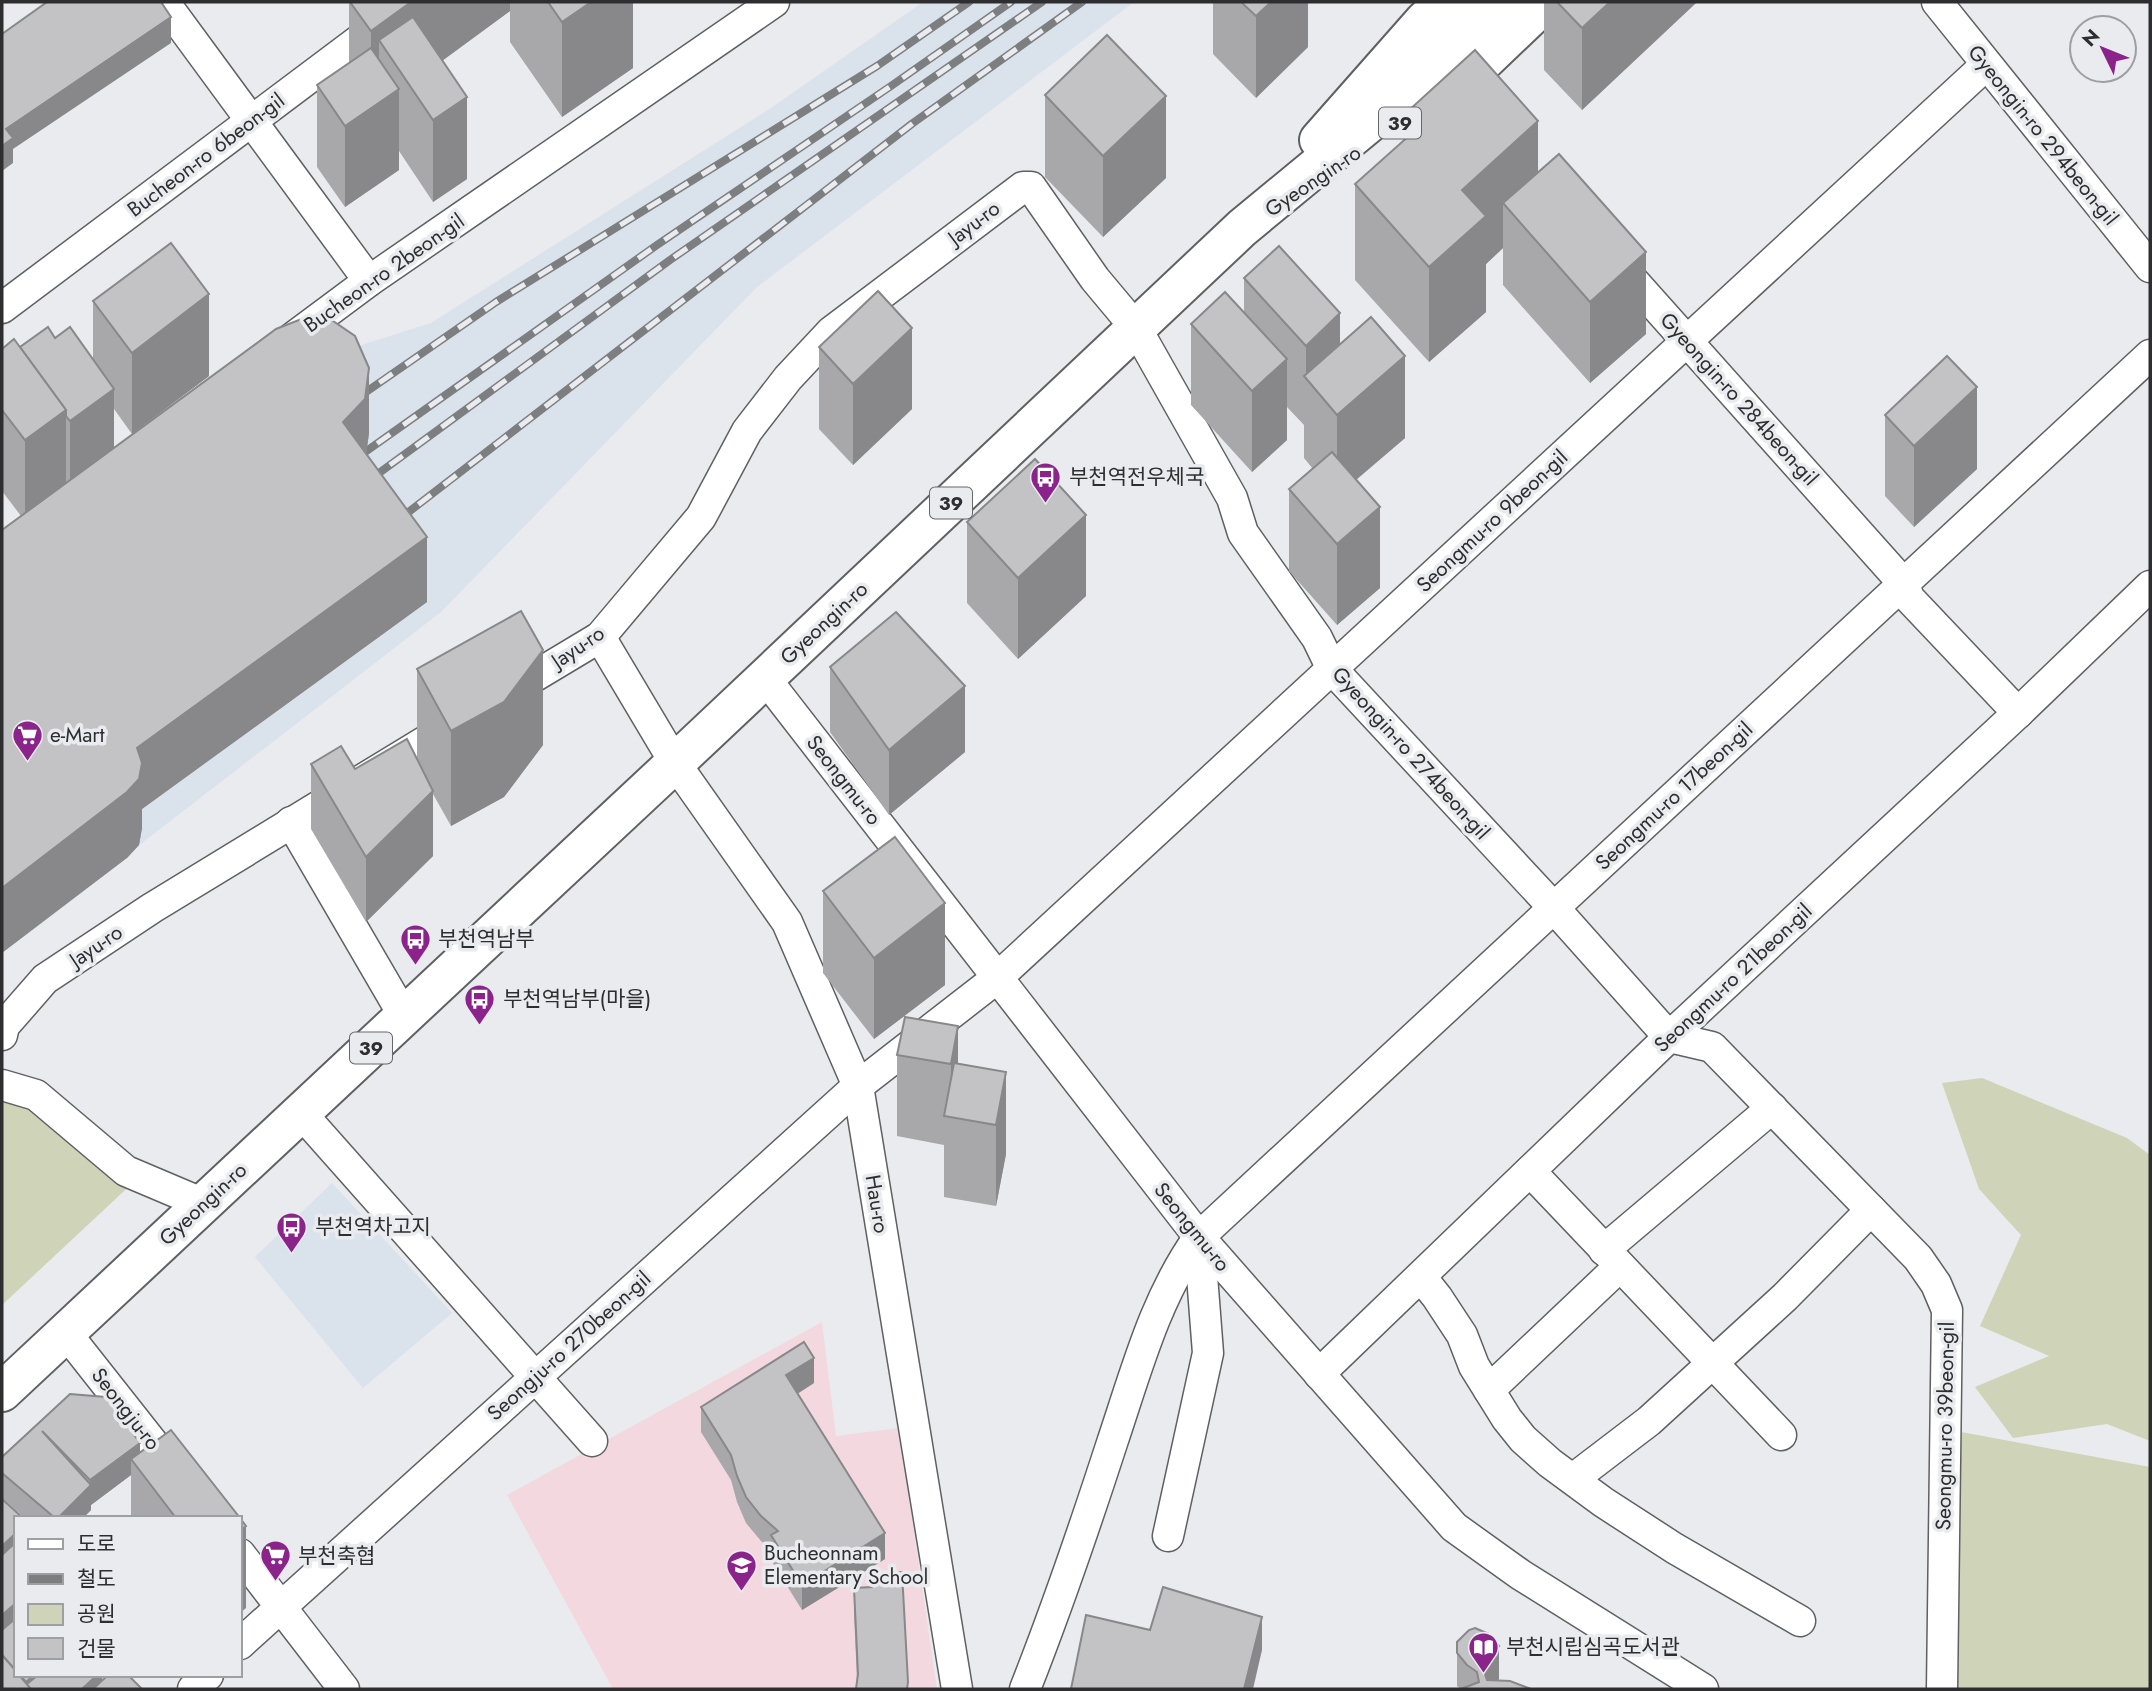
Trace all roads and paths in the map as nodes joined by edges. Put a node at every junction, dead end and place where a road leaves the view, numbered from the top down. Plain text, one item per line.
1 (164, 2) edge
2 (410, 2) edge
3 (774, 2) edge
4 (1444, 2) edge
5 (1474, 2) edge
6 (1506, 2) edge
7 (1546, 2) edge
8 (1937, 2) edge
9 (1986, 65) junction
10 (251, 122) junction
11 (1031, 187) joint
12 (1242, 228) junction
13 (1605, 249) edge
14 (2150, 267) edge
15 (369, 281) junction
16 (2, 308) edge
17 (1136, 328) junction
18 (1687, 341) junction
19 (2150, 355) edge
20 (269, 356) edge
21 (1904, 584) junction
22 (2150, 586) edge
23 (600, 637) junction
24 (1332, 669) junction
25 (765, 678) junction
26 (2018, 713) junction
27 (675, 763) junction
28 (291, 822) junction
29 (1554, 908) junction
30 (997, 978) junction
31 (404, 1016) junction
32 (2, 1035) edge
33 (1670, 1037) junction
34 (2, 1085) edge
35 (858, 1086) junction
36 (1772, 1108) junction
37 (301, 1113) junction
38 (1530, 1171) junction
39 (204, 1204) junction
40 (1871, 1210) junction
41 (1199, 1237) junction
42 (1612, 1258) junction
43 (1420, 1277) junction
44 (66, 1333) junction
45 (1712, 1363) junction
46 (1319, 1374) junction
47 (534, 1377) junction
48 (1489, 1390) junction
49 (2, 1392) edge
50 (1781, 1436) dead end
51 (593, 1441) dead end
52 (1573, 1479) junction
53 (210, 1516) edge
54 (1168, 1536) dead end
55 (242, 1556) edge
56 (281, 1605) junction
57 (1800, 1621) dead end
58 (242, 1642) edge
59 (206, 1677) edge
60 (193, 1689) edge
61 (344, 1689) edge
62 (957, 1689) edge
63 (1025, 1689) edge
64 (1703, 1689) edge
65 (1942, 1689) edge

1 - 10 street
2 - 10 street, Bucheon-ro 6beon-gil
3 - 15 street, Bucheon-ro 2beon-gil
4 - 12 main road, Gyeongin-ro / 39
5 - 12 street
6 - 12 main road, Gyeongin-ro / 39
7 - 12 main road, Gyeongin-ro / 39
8 - 9 street, Gyeongin-ro 294beon-gil
9 - 14 street, Gyeongin-ro 294beon-gil
9 - 18 street, Seongmu-ro 9beon-gil
10 - 15 street
10 - 16 street, Bucheon-ro 6beon-gil
11 - 17 street, Gyeongin-ro 274beon-gil
11 - 23 street, Jayu-ro
12 - 17 main road, Gyeongin-ro / 39
13 - 18 street, Gyeongin-ro 284beon-gil
15 - 20 street, Bucheon-ro 2beon-gil
17 - 24 street, Gyeongin-ro 274beon-gil
17 - 25 main road, Gyeongin-ro / 39
18 - 21 street, Gyeongin-ro 284beon-gil
18 - 24 street, Seongmu-ro 9beon-gil
19 - 21 street, Seongmu-ro 17beon-gil
21 - 26 street, Gyeongin-ro 284beon-gil
21 - 29 street, Seongmu-ro 17beon-gil
22 - 26 street, Seongmu-ro 21beon-gil
23 - 27 street, Hau-ro
23 - 28 street, Jayu-ro
24 - 29 street, Gyeongin-ro 274beon-gil
24 - 30 street, Seongmu-ro 9beon-gil
25 - 27 main road, Gyeongin-ro / 39
25 - 30 street, Seongmu-ro
26 - 33 street, Seongmu-ro 21beon-gil
27 - 31 main road, Gyeongin-ro / 39
27 - 35 street, Hau-ro
28 - 31 street
28 - 32 street, Jayu-ro
29 - 33 street, Gyeongin-ro 274beon-gil
29 - 41 street, Seongmu-ro 17beon-gil
30 - 35 street, Seongju-ro 270beon-gil
30 - 41 street, Seongmu-ro
31 - 37 main road, Gyeongin-ro / 39
33 - 36 street, Seongmu-ro 39beon-gil
33 - 38 street, Seongmu-ro 21beon-gil
34 - 39 street
35 - 47 street, Seongju-ro 270beon-gil
35 - 62 street, Hau-ro
36 - 40 street, Seongmu-ro 39beon-gil
36 - 42 street
37 - 39 main road, Gyeongin-ro / 39
37 - 47 street
38 - 42 street
38 - 43 street, Seongmu-ro 21beon-gil
39 - 44 main road, Gyeongin-ro / 39
40 - 45 street
40 - 65 street, Seongmu-ro 39beon-gil
41 - 46 street, Seongmu-ro
41 - 54 street
41 - 63 street, Seongmu-ro 17beon-gil
42 - 45 street
42 - 48 street
43 - 46 street, Seongmu-ro 21beon-gil
43 - 48 street
44 - 49 main road, Gyeongin-ro / 39
44 - 53 street, Seongju-ro
45 - 50 street
45 - 52 street
46 - 64 street, Seongmu-ro
47 - 51 street
47 - 56 street, Seongju-ro 270beon-gil
48 - 52 street
52 - 57 street
55 - 56 street
56 - 58 street, Seongju-ro 270beon-gil
56 - 61 street
59 - 60 street

